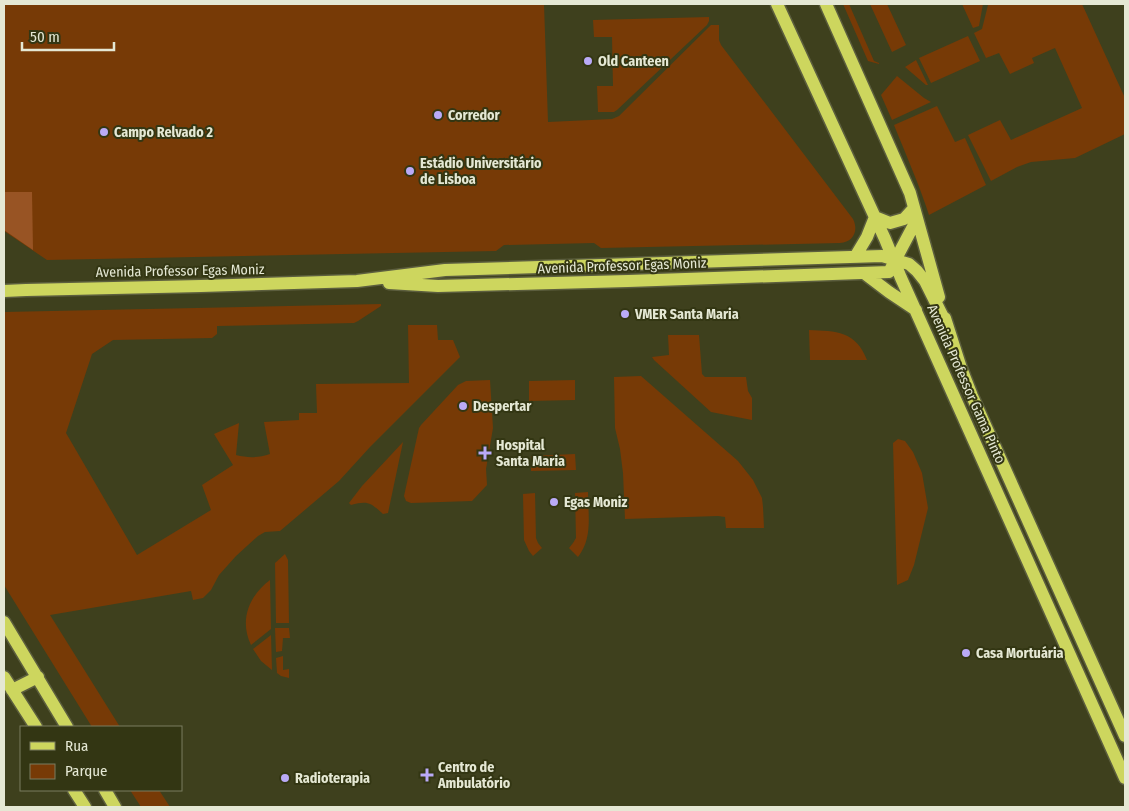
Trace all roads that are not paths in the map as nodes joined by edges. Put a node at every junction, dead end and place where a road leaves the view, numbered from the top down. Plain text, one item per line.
1 (778, 4) edge
2 (826, 4) edge
3 (916, 213) junction
4 (874, 217) junction
5 (855, 257) junction
6 (601, 266) junction
7 (892, 266) junction
8 (506, 269) junction
9 (864, 273) junction
10 (357, 281) junction
11 (602, 282) junction
12 (507, 284) junction
13 (4, 291) edge
14 (916, 310) junction
15 (947, 325) junction
16 (4, 622) edge
17 (4, 677) edge
18 (38, 678) junction
19 (12, 690) junction
20 (35, 726) edge
21 (66, 726) edge
22 (1125, 736) edge
23 (1125, 778) edge
24 (75, 791) edge
25 (106, 791) edge
26 (85, 807) edge
27 (115, 807) edge

1 - 4 main road, Avenida Professor Gama Pinto
2 - 3 main road, Avenida Professor Gama Pinto
3 - 4 main road
3 - 7 main road
3 - 15 main road, Avenida Professor Gama Pinto
4 - 5 main road
4 - 7 main road, Avenida Professor Gama Pinto
5 - 6 main road, Avenida Professor Egas Moniz
5 - 7 main road, Avenida Professor Egas Moniz
6 - 8 main road, Avenida Professor Egas Moniz
6 - 11 main road
7 - 9 main road, Avenida Professor Egas Moniz
7 - 14 main road, Avenida Professor Gama Pinto
7 - 15 main road
8 - 10 main road, Avenida Professor Egas Moniz
8 - 12 main road
9 - 11 main road, Avenida Professor Egas Moniz
9 - 14 main road
10 - 12 main road, Avenida Professor Egas Moniz
10 - 13 main road, Avenida Professor Egas Moniz
11 - 12 main road, Avenida Professor Egas Moniz
14 - 23 main road, Avenida Professor Gama Pinto
15 - 22 main road, Avenida Professor Gama Pinto
16 - 18 main road
17 - 19 main road
18 - 19 main road
18 - 21 main road
19 - 20 main road
24 - 26 main road
25 - 27 main road

